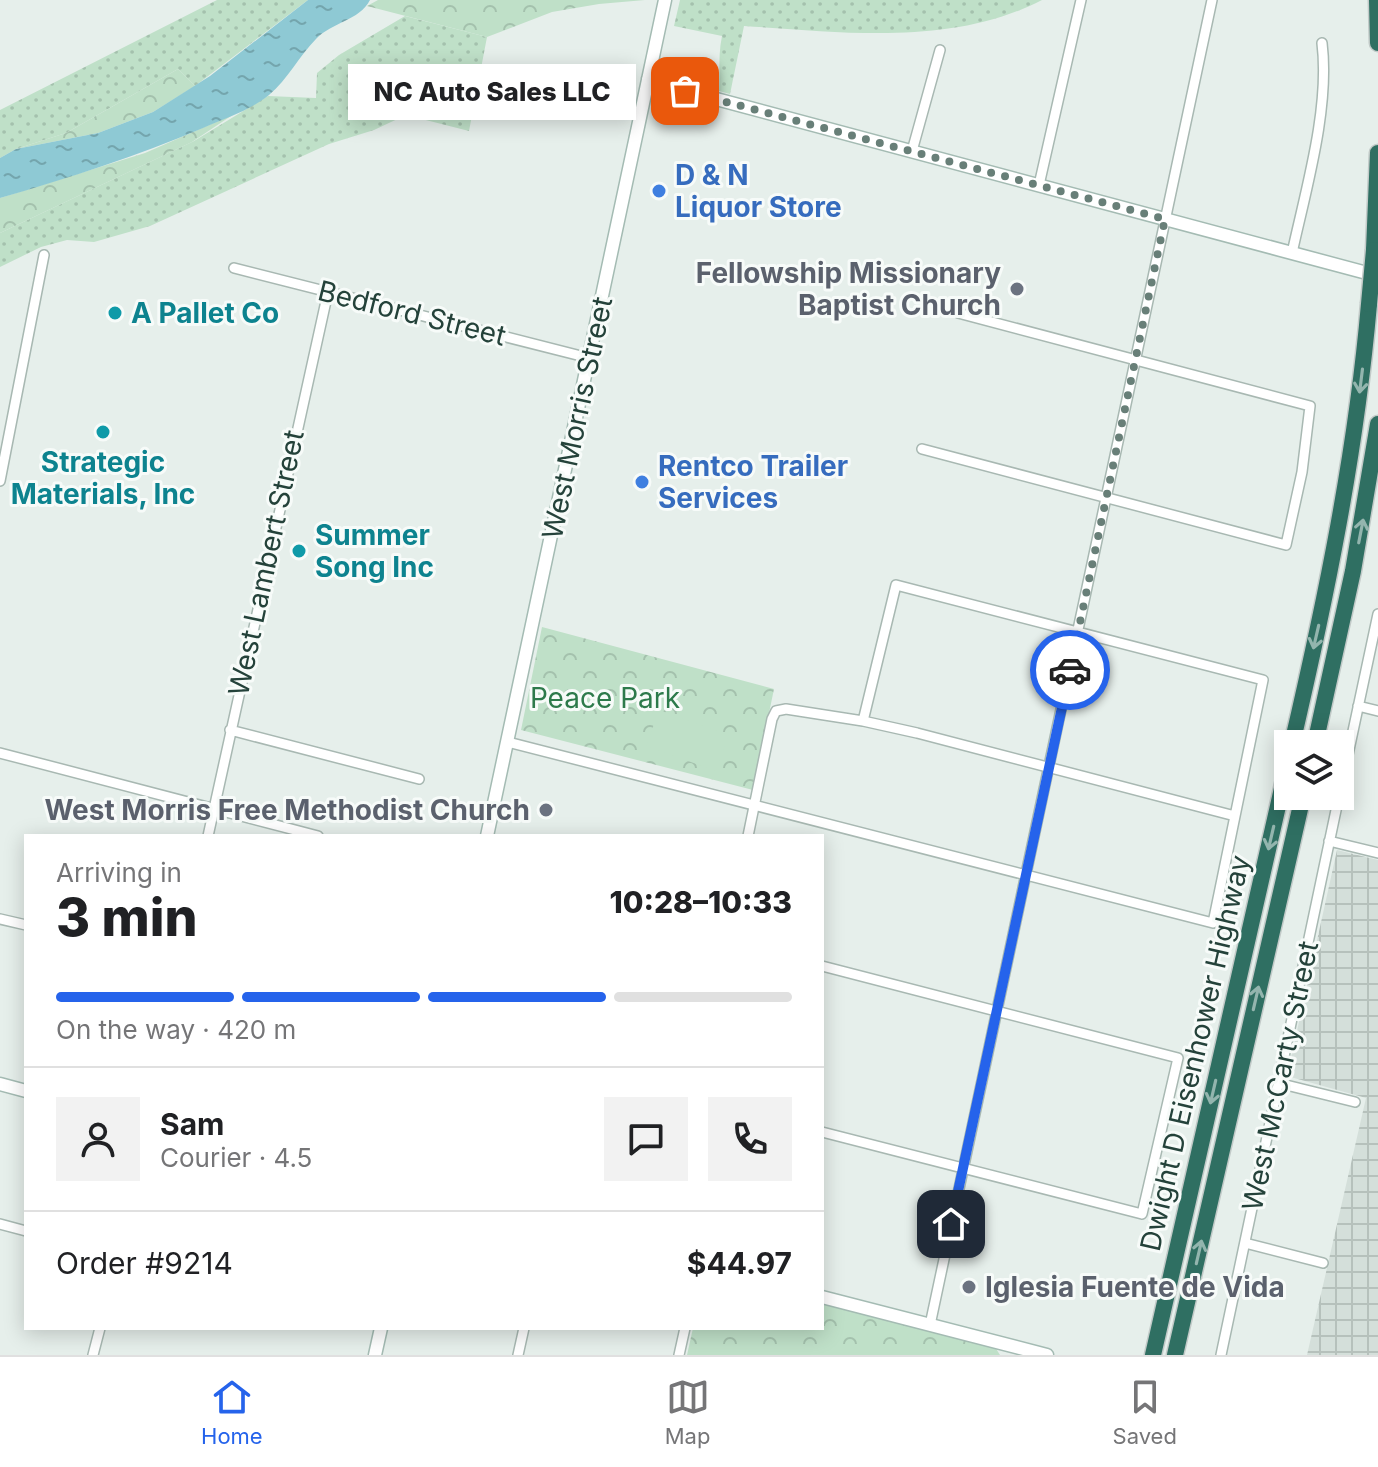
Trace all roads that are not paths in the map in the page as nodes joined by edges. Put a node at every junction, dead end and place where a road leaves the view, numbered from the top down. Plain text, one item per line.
1 (665, 0) edge
2 (1081, 0) edge
3 (1212, 0) edge
4 (1377, 0) edge
5 (1322, 43) dead end
6 (1378, 43) edge
7 (940, 50) dead end
8 (648, 79) junction
9 (912, 151) junction
10 (1378, 153) edge
11 (1039, 185) junction
12 (1165, 219) junction
13 (1292, 253) junction
14 (44, 255) dead end
15 (234, 268) dead end
16 (1378, 276) edge
17 (328, 292) junction
18 (958, 313) dead end
19 (589, 358) junction
20 (1135, 359) junction
21 (1378, 424) edge
22 (922, 449) dead end
23 (0, 481) edge
24 (1107, 497) junction
25 (1378, 614) edge
26 (1078, 631) junction
27 (1358, 706) junction
28 (1378, 711) edge
29 (863, 721) junction
30 (230, 730) junction
31 (1295, 730) edge
32 (1318, 730) edge
33 (1353, 730) edge
34 (508, 742) junction
35 (0, 753) edge
36 (1049, 767) junction
37 (419, 779) dead end
38 (754, 805) junction
39 (214, 809) junction
40 (1277, 810) edge
41 (1300, 810) edge
42 (1336, 810) edge
43 (1235, 816) junction
44 (208, 834) edge
45 (310, 834) edge
46 (487, 834) edge
47 (748, 834) edge
48 (1329, 841) junction
49 (1378, 853) edge
50 (1026, 876) junction
51 (0, 919) edge
52 (24, 925) edge
53 (824, 967) edge
54 (997, 1011) junction
55 (1278, 1083) junction
56 (0, 1084) edge
57 (24, 1090) edge
58 (1355, 1102) dead end
59 (824, 1133) edge
60 (963, 1168) junction
61 (0, 1224) edge
62 (24, 1230) edge
63 (1245, 1243) junction
64 (1323, 1263) dead end
65 (824, 1298) edge
66 (930, 1325) junction
67 (99, 1330) edge
68 (381, 1330) edge
69 (524, 1330) edge
70 (685, 1330) edge
71 (1007, 1350) edge
72 (93, 1355) edge
73 (375, 1355) edge
74 (518, 1355) edge
75 (679, 1355) edge
76 (1047, 1355) edge
77 (1153, 1355) edge
78 (1175, 1355) edge
79 (1221, 1355) edge

1 - 8 main road, West Morris Street
2 - 11 street
3 - 12 street
4 - 6 highway
5 - 13 street
7 - 9 street
8 - 9 main road
8 - 19 main road, West Morris Street
9 - 11 main road
10 -> 31 highway, bridge
11 - 12 main road
12 - 13 main road
12 - 20 street
13 - 16 main road
14 - 23 street
15 - 17 street, Bedford Street
17 - 19 street, Bedford Street
17 - 30 street, West Lambert Street
18 - 20 street
19 - 34 main road, West Morris Street
20 - 24 street
20 - 24 street
32 -> 21 highway
22 - 24 street
24 - 26 street
25 - 27 street, West McCarty Street
26 - 29 street
26 - 36 street
26 - 43 street
27 - 28 street
27 - 33 street, West McCarty Street
29 - 36 street
29 - 38 street
30 - 37 street
30 - 39 street, West Lambert Street
34 - 38 street
34 - 46 main road, West Morris Street
35 - 39 street
36 - 43 street
36 - 50 street
38 - 47 street
38 - 50 street
39 - 44 street, West Lambert Street
39 - 45 street
40 -> 77 highway, Dwight D Eisenhower Highway
78 -> 41 highway, Dwight D Eisenhower Highway
42 - 48 street, West McCarty Street
43 - 50 street
48 - 49 street
48 - 55 street, West McCarty Street
50 - 54 street
51 - 52 street
53 - 54 street
54 - 60 street
54 - 60 street
55 - 58 street
55 - 63 street, West McCarty Street
56 - 57 main road
59 - 60 street
60 - 66 street
61 - 62 street
63 - 64 street
63 - 79 street, West McCarty Street
65 - 66 main road
66 - 71 main road
67 - 72 street
68 - 73 main road
69 - 74 street
70 - 75 street
71 - 76 main road

